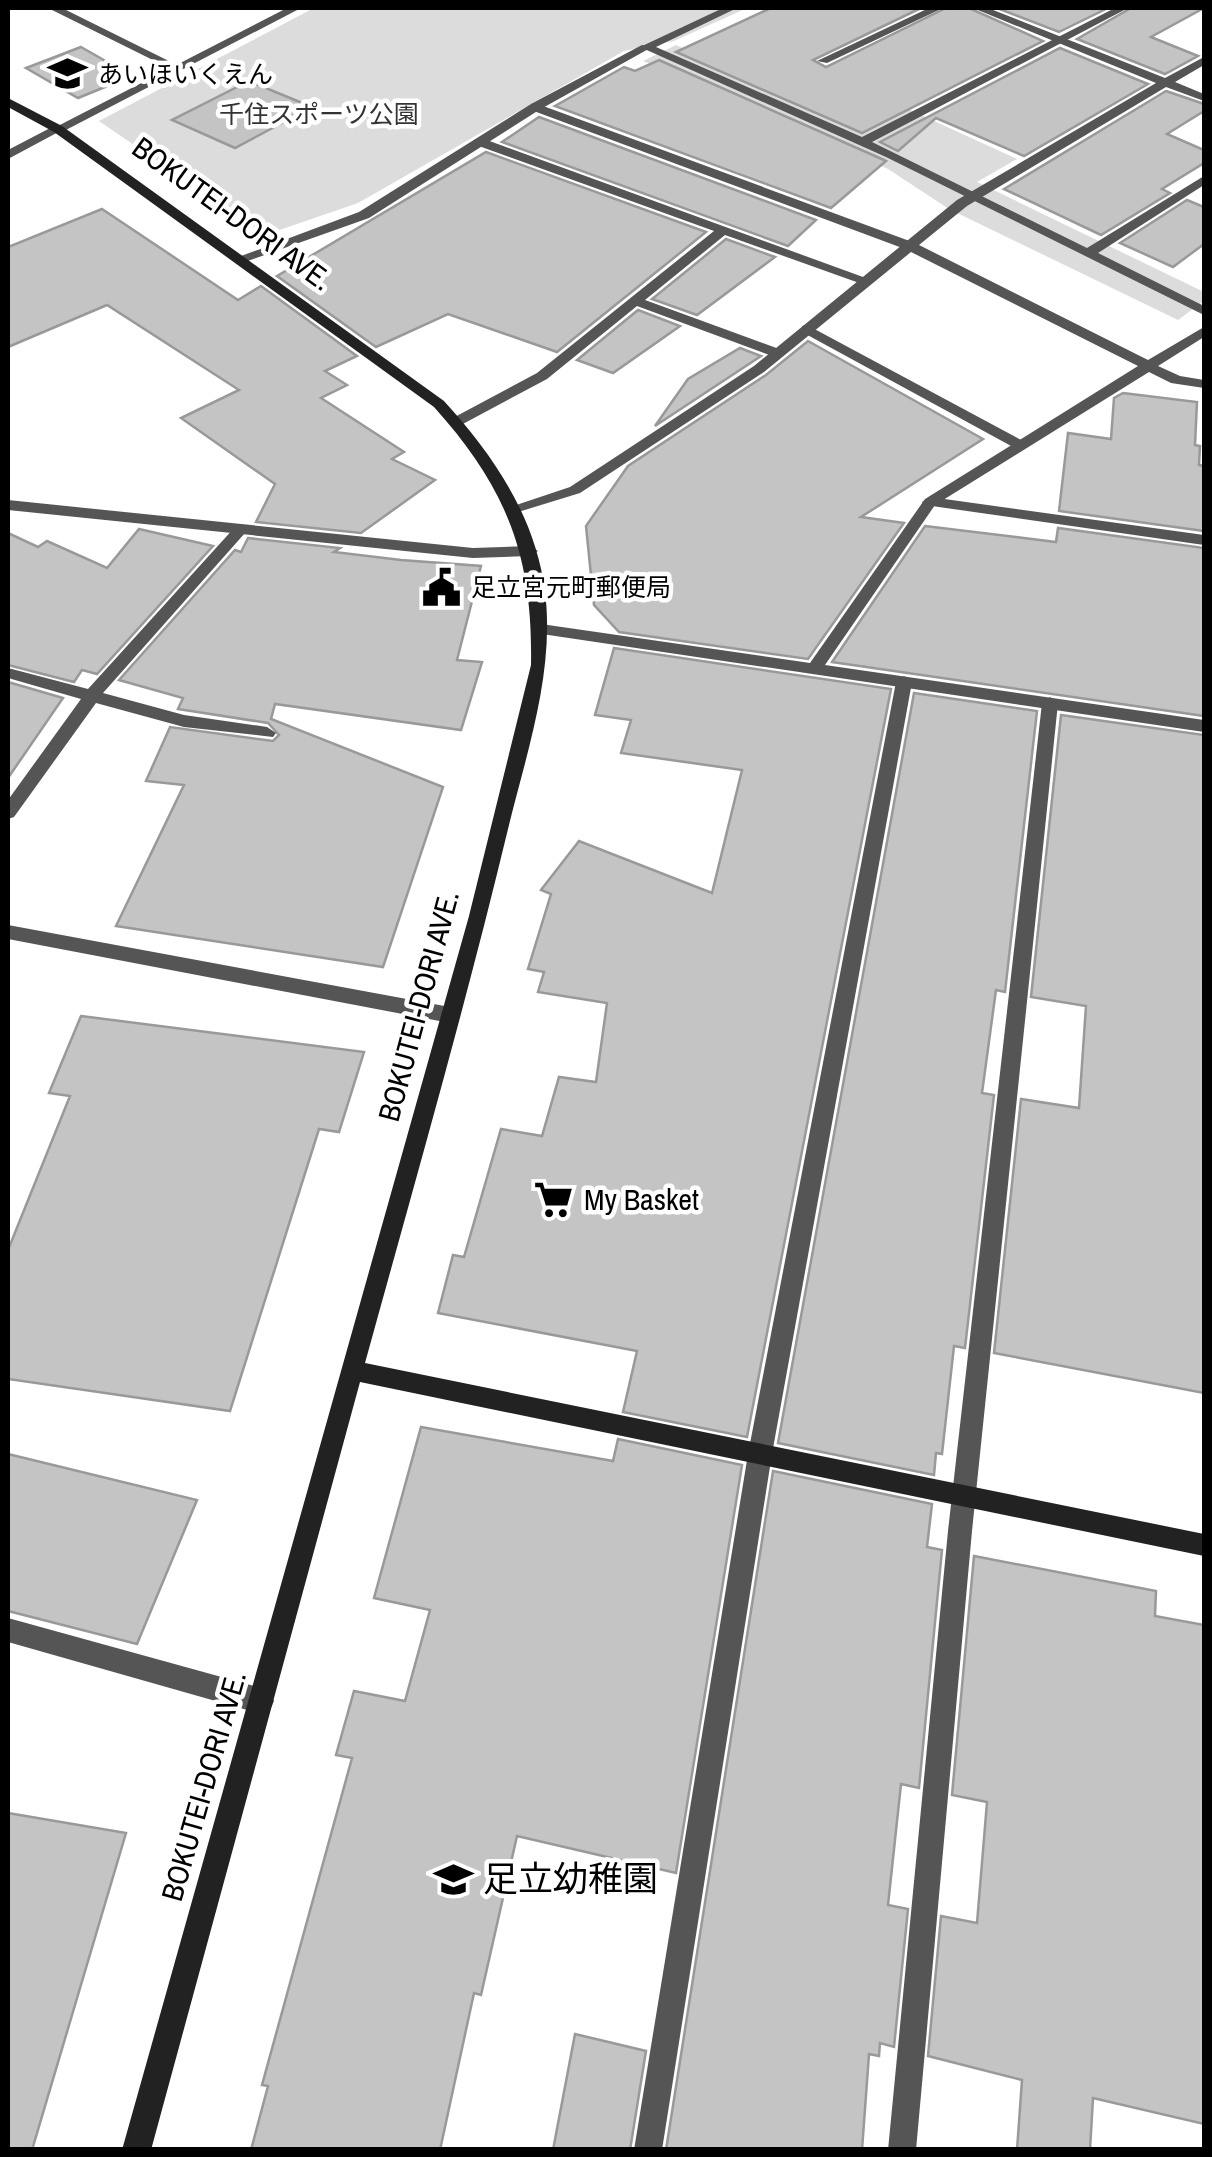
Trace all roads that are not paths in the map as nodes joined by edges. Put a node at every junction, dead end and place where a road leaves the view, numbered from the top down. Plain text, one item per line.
1 (54, 8) edge
2 (295, 8) edge
3 (731, 8) edge
4 (937, 8) edge
5 (978, 8) edge
6 (1123, 8) edge
7 (1062, 41) junction
8 (646, 47) junction
9 (1204, 60) edge
10 (822, 61) dead end
11 (177, 68) junction
12 (1164, 82) junction
13 (1204, 98) edge
14 (8, 102) edge
15 (535, 107) junction
16 (58, 130) junction
17 (480, 142) junction
18 (862, 142) junction
19 (8, 155) edge
20 (1204, 180) edge
21 (974, 196) junction
22 (723, 230) junction
23 (910, 246) junction
24 (1088, 253) junction
25 (240, 258) junction
26 (866, 281) junction
27 (635, 301) junction
28 (1204, 311) edge
29 (808, 329) junction
30 (1204, 332) edge
31 (778, 353) junction
32 (1152, 368) junction
33 (1204, 384) edge
34 (456, 422) junction
35 (1018, 444) junction
36 (930, 502) junction
37 (8, 505) edge
38 (515, 508) junction
39 (240, 530) junction
40 (1204, 540) edge
41 (530, 551) junction
42 (542, 629) junction
43 (814, 668) junction
44 (8, 673) edge
45 (904, 682) junction
46 (94, 694) junction
47 (1050, 703) junction
48 (1204, 726) edge
49 (266, 732) dead end
50 (8, 812) edge
51 (8, 932) edge
52 (450, 1015) junction
53 (353, 1370) junction
54 (760, 1454) junction
55 (964, 1496) junction
56 (1204, 1545) edge
57 (8, 1630) edge
58 (261, 1702) junction
59 (136, 2150) edge
60 (648, 2150) edge
61 (902, 2150) edge

1 - 11 street
2 - 11 street
3 - 8 street
4 - 10 street
5 - 7 street
6 - 7 street
7 - 12 street
7 - 18 street
8 - 15 street
8 - 18 street
9 - 12 street
11 - 16 street
12 - 13 street
12 - 21 street
14 - 16 main road, BOKUTEI-DORI AVE.
15 - 17 street
15 - 23 street
16 - 19 street
16 - 25 main road, BOKUTEI-DORI AVE.
17 - 22 street
17 - 25 street
18 - 21 street
20 - 24 street
21 - 23 street
21 - 24 street
22 - 26 street
22 - 27 street
23 - 26 street
23 - 32 street
24 - 28 street
25 - 34 main road, BOKUTEI-DORI AVE.
26 - 29 street
27 - 31 street
27 - 34 street
29 - 31 street
29 - 35 street
30 - 32 street
31 - 38 street
32 - 33 street
32 - 35 street
34 - 38 main road, BOKUTEI-DORI AVE.
35 - 36 street
36 - 40 street
36 - 43 street
37 - 39 street
38 - 41 main road, BOKUTEI-DORI AVE.
39 - 41 street
39 - 46 street
41 - 42 main road, BOKUTEI-DORI AVE.
42 - 43 street
42 - 52 main road, BOKUTEI-DORI AVE.
43 - 45 street
44 - 46 street
45 - 47 street
45 - 54 street
46 - 49 street
46 - 50 street
47 - 48 street
47 - 55 street
51 - 52 street
52 - 53 main road, BOKUTEI-DORI AVE.
53 - 54 main road
53 - 58 main road, BOKUTEI-DORI AVE.
54 - 55 main road
54 - 60 street
55 - 56 main road
55 - 61 street
57 - 58 street
58 - 59 main road, BOKUTEI-DORI AVE.

